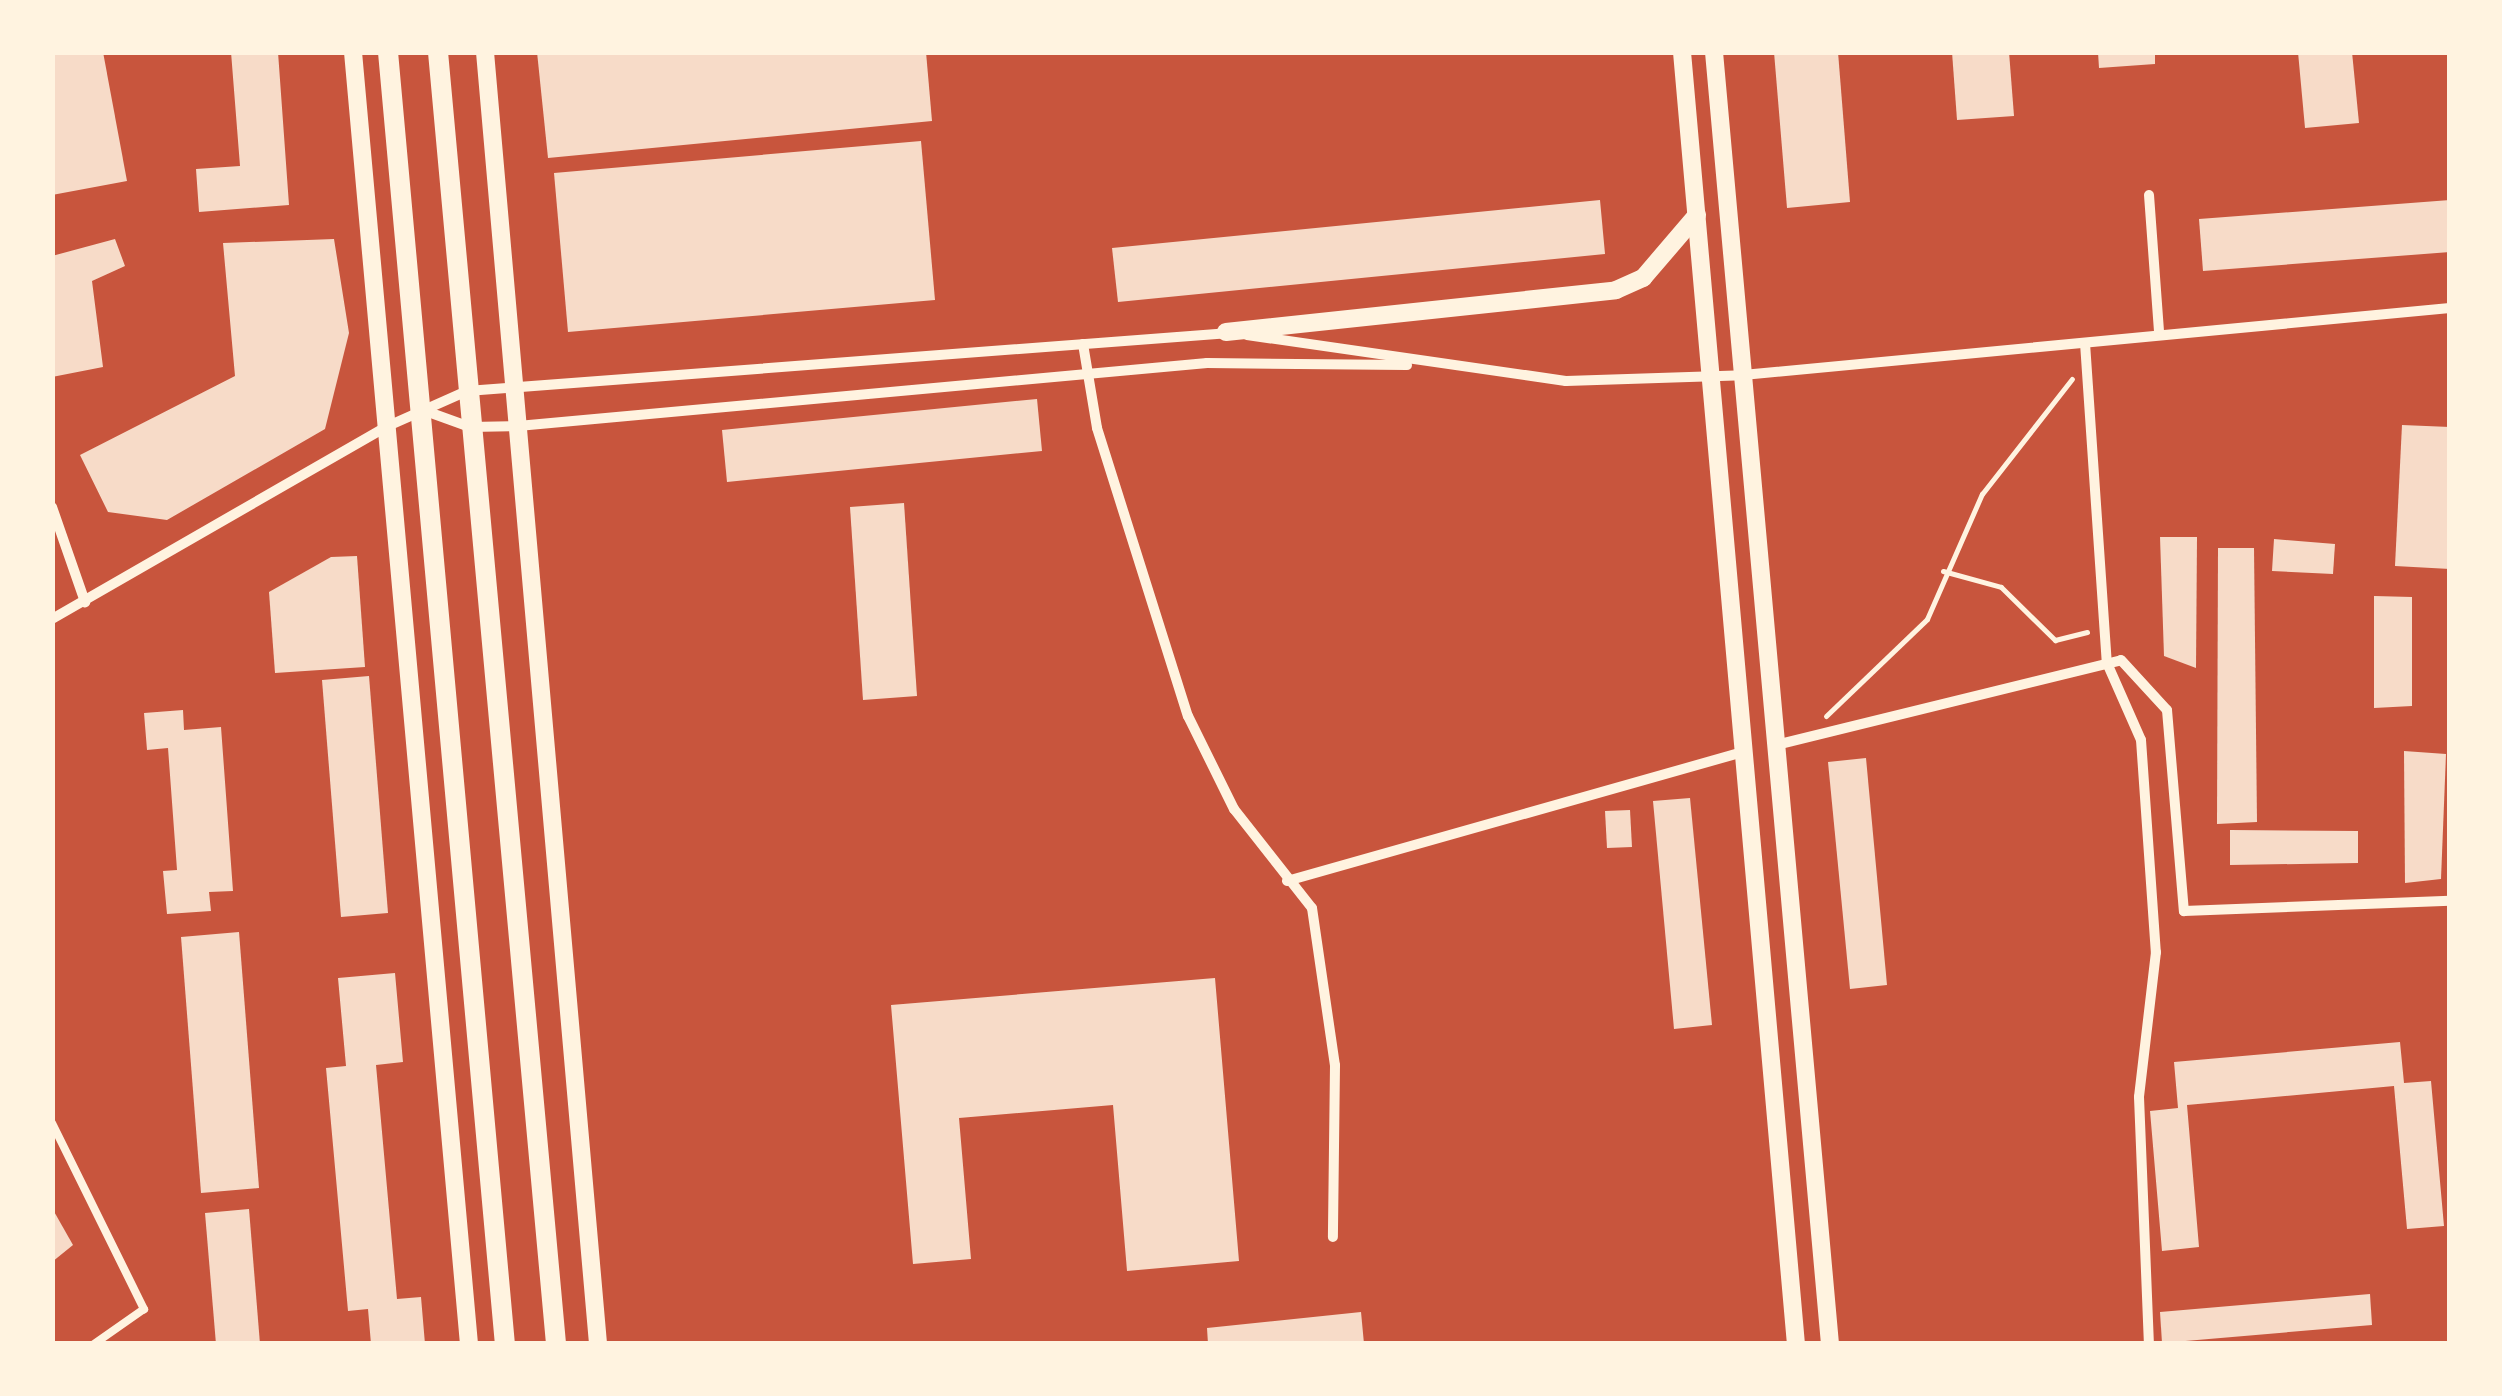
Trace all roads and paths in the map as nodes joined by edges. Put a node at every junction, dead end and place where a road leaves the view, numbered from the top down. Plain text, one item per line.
1 (353, 52) edge
2 (388, 52) edge
3 (438, 52) edge
4 (484, 52) edge
5 (1682, 52) edge
6 (1714, 52) edge
7 (2149, 195) dead end
8 (1697, 215) junction
9 (2450, 308) edge
10 (1226, 332) junction
11 (2159, 332) junction
12 (2086, 343) junction
13 (1083, 344) junction
14 (1448, 366) junction
15 (1086, 372) junction
16 (1743, 375) junction
17 (1711, 377) junction
18 (2072, 379) dead end
19 (514, 386) junction
20 (467, 391) junction
21 (420, 409) junction
22 (388, 426) junction
23 (518, 426) junction
24 (470, 427) junction
25 (52, 507) edge
26 (1943, 571) junction
27 (85, 602) junction
28 (52, 619) edge
29 (2106, 636) junction
30 (2107, 663) junction
31 (1826, 734) junction
32 (1776, 744) junction
33 (1745, 751) junction
34 (1287, 881) junction
35 (2450, 901) edge
36 (52, 1123) edge
37 (1333, 1237) dead end
38 (94, 1344) edge
39 (469, 1344) edge
40 (505, 1344) edge
41 (556, 1344) edge
42 (598, 1344) edge
43 (1796, 1344) edge
44 (1830, 1344) edge
45 (2149, 1344) edge

1 - 22 street
2 - 21 main road
3 - 20 main road
4 - 19 street
5 - 8 street
6 - 16 street
7 - 11 street
8 - 10 street
8 - 17 street
9 - 11 street
10 - 13 street
10 - 14 street
11 - 12 street
12 - 16 street
12 - 29 street
13 - 15 street
13 - 19 street
14 - 15 street
14 - 17 street
15 - 23 street
15 - 34 street
16 - 17 street
16 - 32 street
17 - 33 street
18 - 26 path
19 - 20 street
19 - 23 street
20 - 21 street
20 - 24 main road
21 - 22 street
21 - 24 street
21 - 40 main road
22 - 27 street
22 - 39 street
23 - 24 street
23 - 42 street
24 - 41 main road
25 - 27 street
26 - 29 path
26 - 31 path
27 - 28 street
29 - 30 street
30 - 31 street
30 - 35 street
30 - 45 street
31 - 32 street
32 - 44 street
33 - 34 street
33 - 43 street
34 - 37 street
36 - 38 lane

